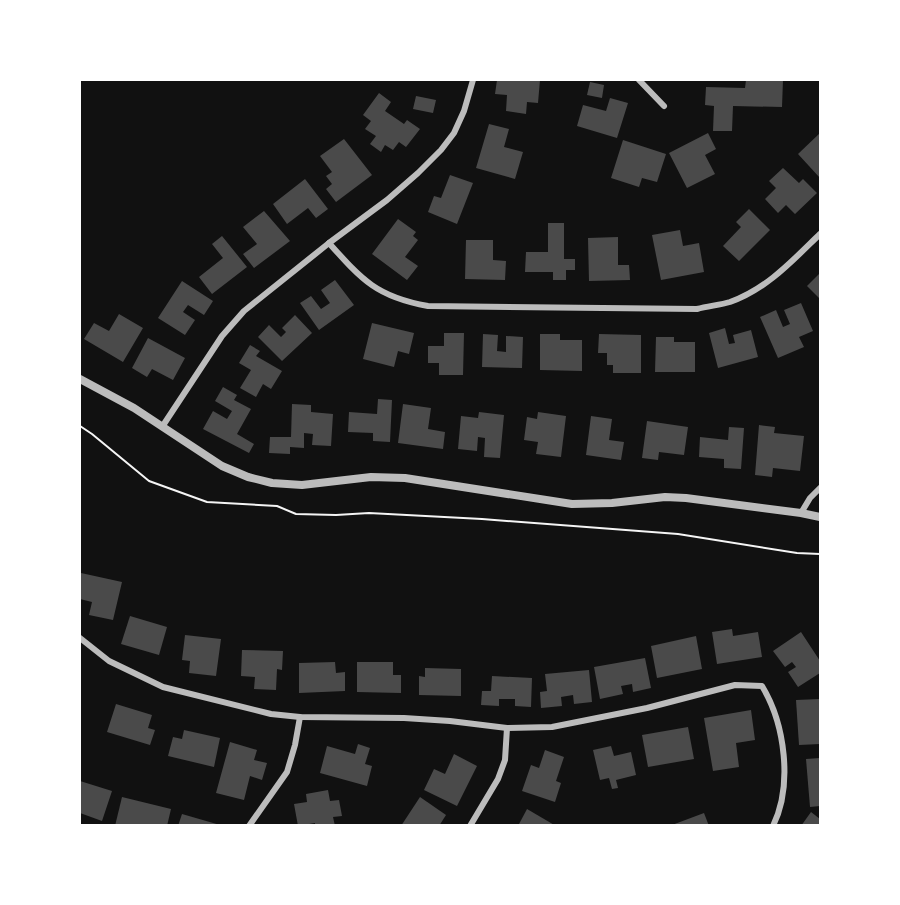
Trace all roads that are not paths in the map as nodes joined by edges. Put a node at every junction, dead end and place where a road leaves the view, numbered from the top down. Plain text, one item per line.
1 (473, 80) edge
2 (639, 80) edge
3 (664, 106) dead end
4 (820, 234) edge
5 (329, 243) junction
6 (80, 379) edge
7 (162, 428) junction
8 (820, 488) edge
9 (801, 513) junction
10 (820, 517) edge
11 (80, 638) edge
12 (300, 717) junction
13 (507, 728) junction
14 (249, 825) edge
15 (470, 825) edge
16 (773, 825) edge

1 - 5 street
2 - 3 street
4 - 5 street
5 - 7 street
6 - 7 street
7 - 9 street
8 - 9 street
9 - 10 street
11 - 12 street
12 - 13 street
12 - 14 street
13 - 15 street
13 - 16 street

